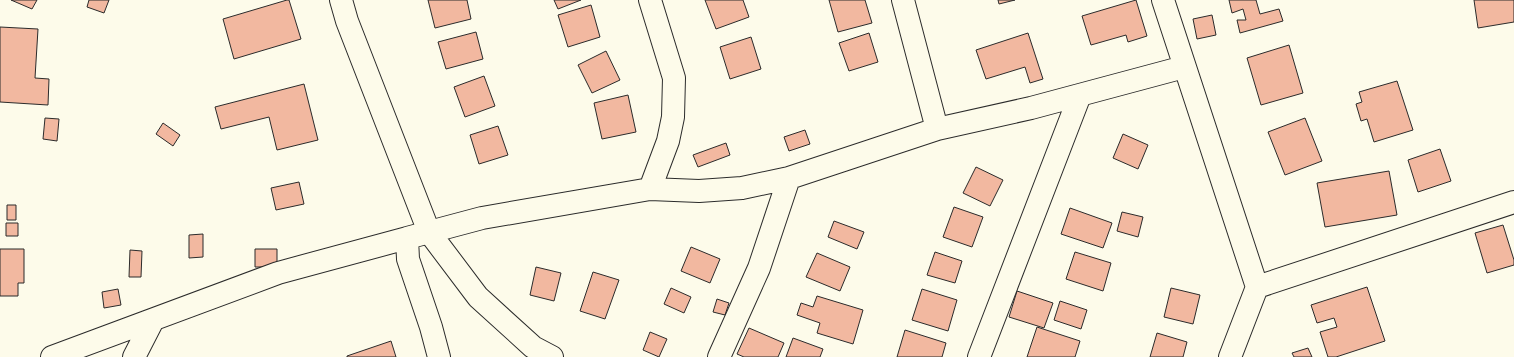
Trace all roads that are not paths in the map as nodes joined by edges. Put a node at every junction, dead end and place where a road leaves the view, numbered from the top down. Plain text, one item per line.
1 (341, 0) edge
2 (650, 0) edge
3 (903, 0) edge
4 (1163, 0) edge
5 (1184, 67) junction
6 (1080, 95) junction
7 (937, 129) junction
8 (789, 178) junction
9 (650, 189) junction
10 (1514, 202) edge
11 (429, 232) junction
12 (407, 238) junction
13 (1257, 287) junction
14 (153, 320) junction
15 (52, 357) edge
16 (134, 357) edge
17 (440, 357) edge
18 (552, 357) edge
19 (720, 357) edge
20 (979, 357) edge
21 (1230, 357) edge

1 - 11 street
2 - 9 street
3 - 7 street
4 - 5 street
5 - 6 street
5 - 13 street
6 - 7 street
6 - 20 street
7 - 8 street
8 - 9 street
8 - 19 street
9 - 11 street
10 - 13 street
11 - 12 street
11 - 18 street
12 - 14 street
12 - 17 street
13 - 21 street
14 - 15 street
14 - 16 street

